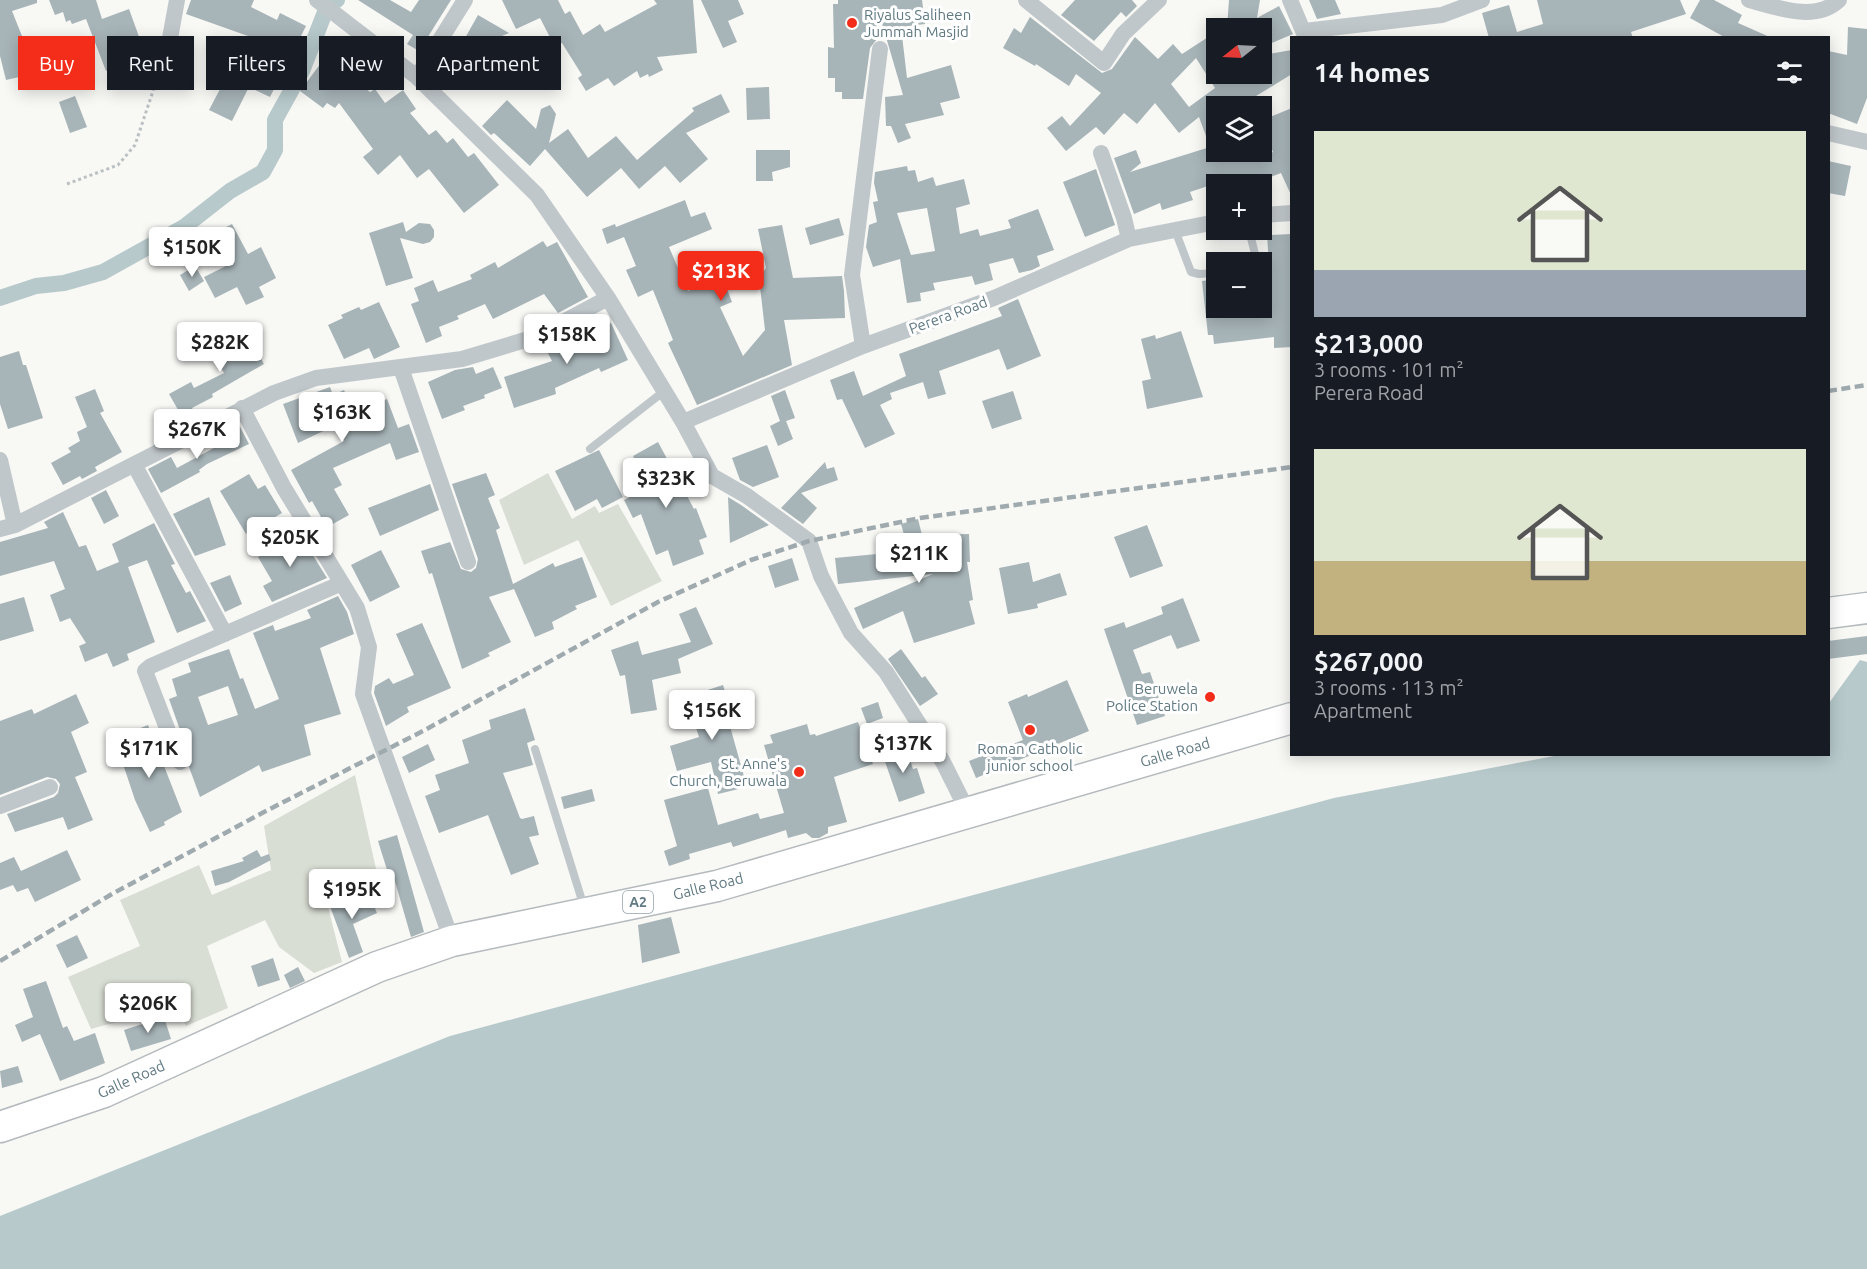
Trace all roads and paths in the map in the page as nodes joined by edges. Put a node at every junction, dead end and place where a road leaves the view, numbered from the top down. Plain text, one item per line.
1 (177, 0) edge
2 (317, 0) edge
3 (465, 0) edge
4 (1026, 0) edge
5 (1159, 0) edge
6 (1290, 0) edge
7 (1482, 0) edge
8 (1749, 0) edge
9 (1839, 0) edge
10 (1305, 34) edge
11 (170, 36) edge
12 (443, 36) edge
13 (880, 49) dead end
14 (416, 76) edge
15 (153, 90) edge
16 (430, 90) edge
17 (1830, 133) edge
18 (1867, 142) edge
19 (1101, 153) dead end
20 (67, 184) dead end
21 (1290, 213) edge
22 (1272, 214) edge
23 (1206, 224) edge
24 (1175, 230) junction
25 (1129, 239) junction
26 (1206, 274) edge
27 (608, 298) junction
28 (864, 346) junction
29 (401, 368) junction
30 (663, 392) junction
31 (242, 408) junction
32 (683, 422) junction
33 (590, 449) dead end
34 (0, 460) edge
35 (135, 466) junction
36 (8, 527) edge
37 (468, 562) dead end
38 (342, 583) junction
39 (1867, 608) edge
40 (1830, 613) edge
41 (225, 634) junction
42 (1290, 719) edge
43 (535, 749) dead end
44 (180, 762) dead end
45 (50, 787) dead end
46 (0, 806) edge
47 (968, 812) junction
48 (586, 913) junction
49 (452, 941) junction
50 (0, 1127) edge

1 - 11 street
2 - 14 street
3 - 12 street
4 - 5 street
6 - 10 street
7 - 10 street
8 - 9 street
13 - 28 street
15 - 20 path
16 - 27 street
17 - 18 street
19 - 25 street
21 - 22 street
23 - 24 street, Perera Road
24 - 25 street, Perera Road
24 - 26 lane
25 - 28 street, Perera Road
27 - 29 street
27 - 30 street
28 - 32 street, Perera Road
29 - 31 street
29 - 37 street
30 - 32 street
30 - 33 lane
31 - 35 street
31 - 38 street
32 - 47 street
34 - 36 street
35 - 36 street
35 - 41 street
38 - 41 street
38 - 49 street
39 - 40 highway
41 - 44 street
42 - 47 highway, Galle Road / A2
43 - 48 lane
45 - 46 street
47 - 48 highway, Galle Road / A2
48 - 49 highway, Galle Road / A2
49 - 50 highway, Galle Road / A2

